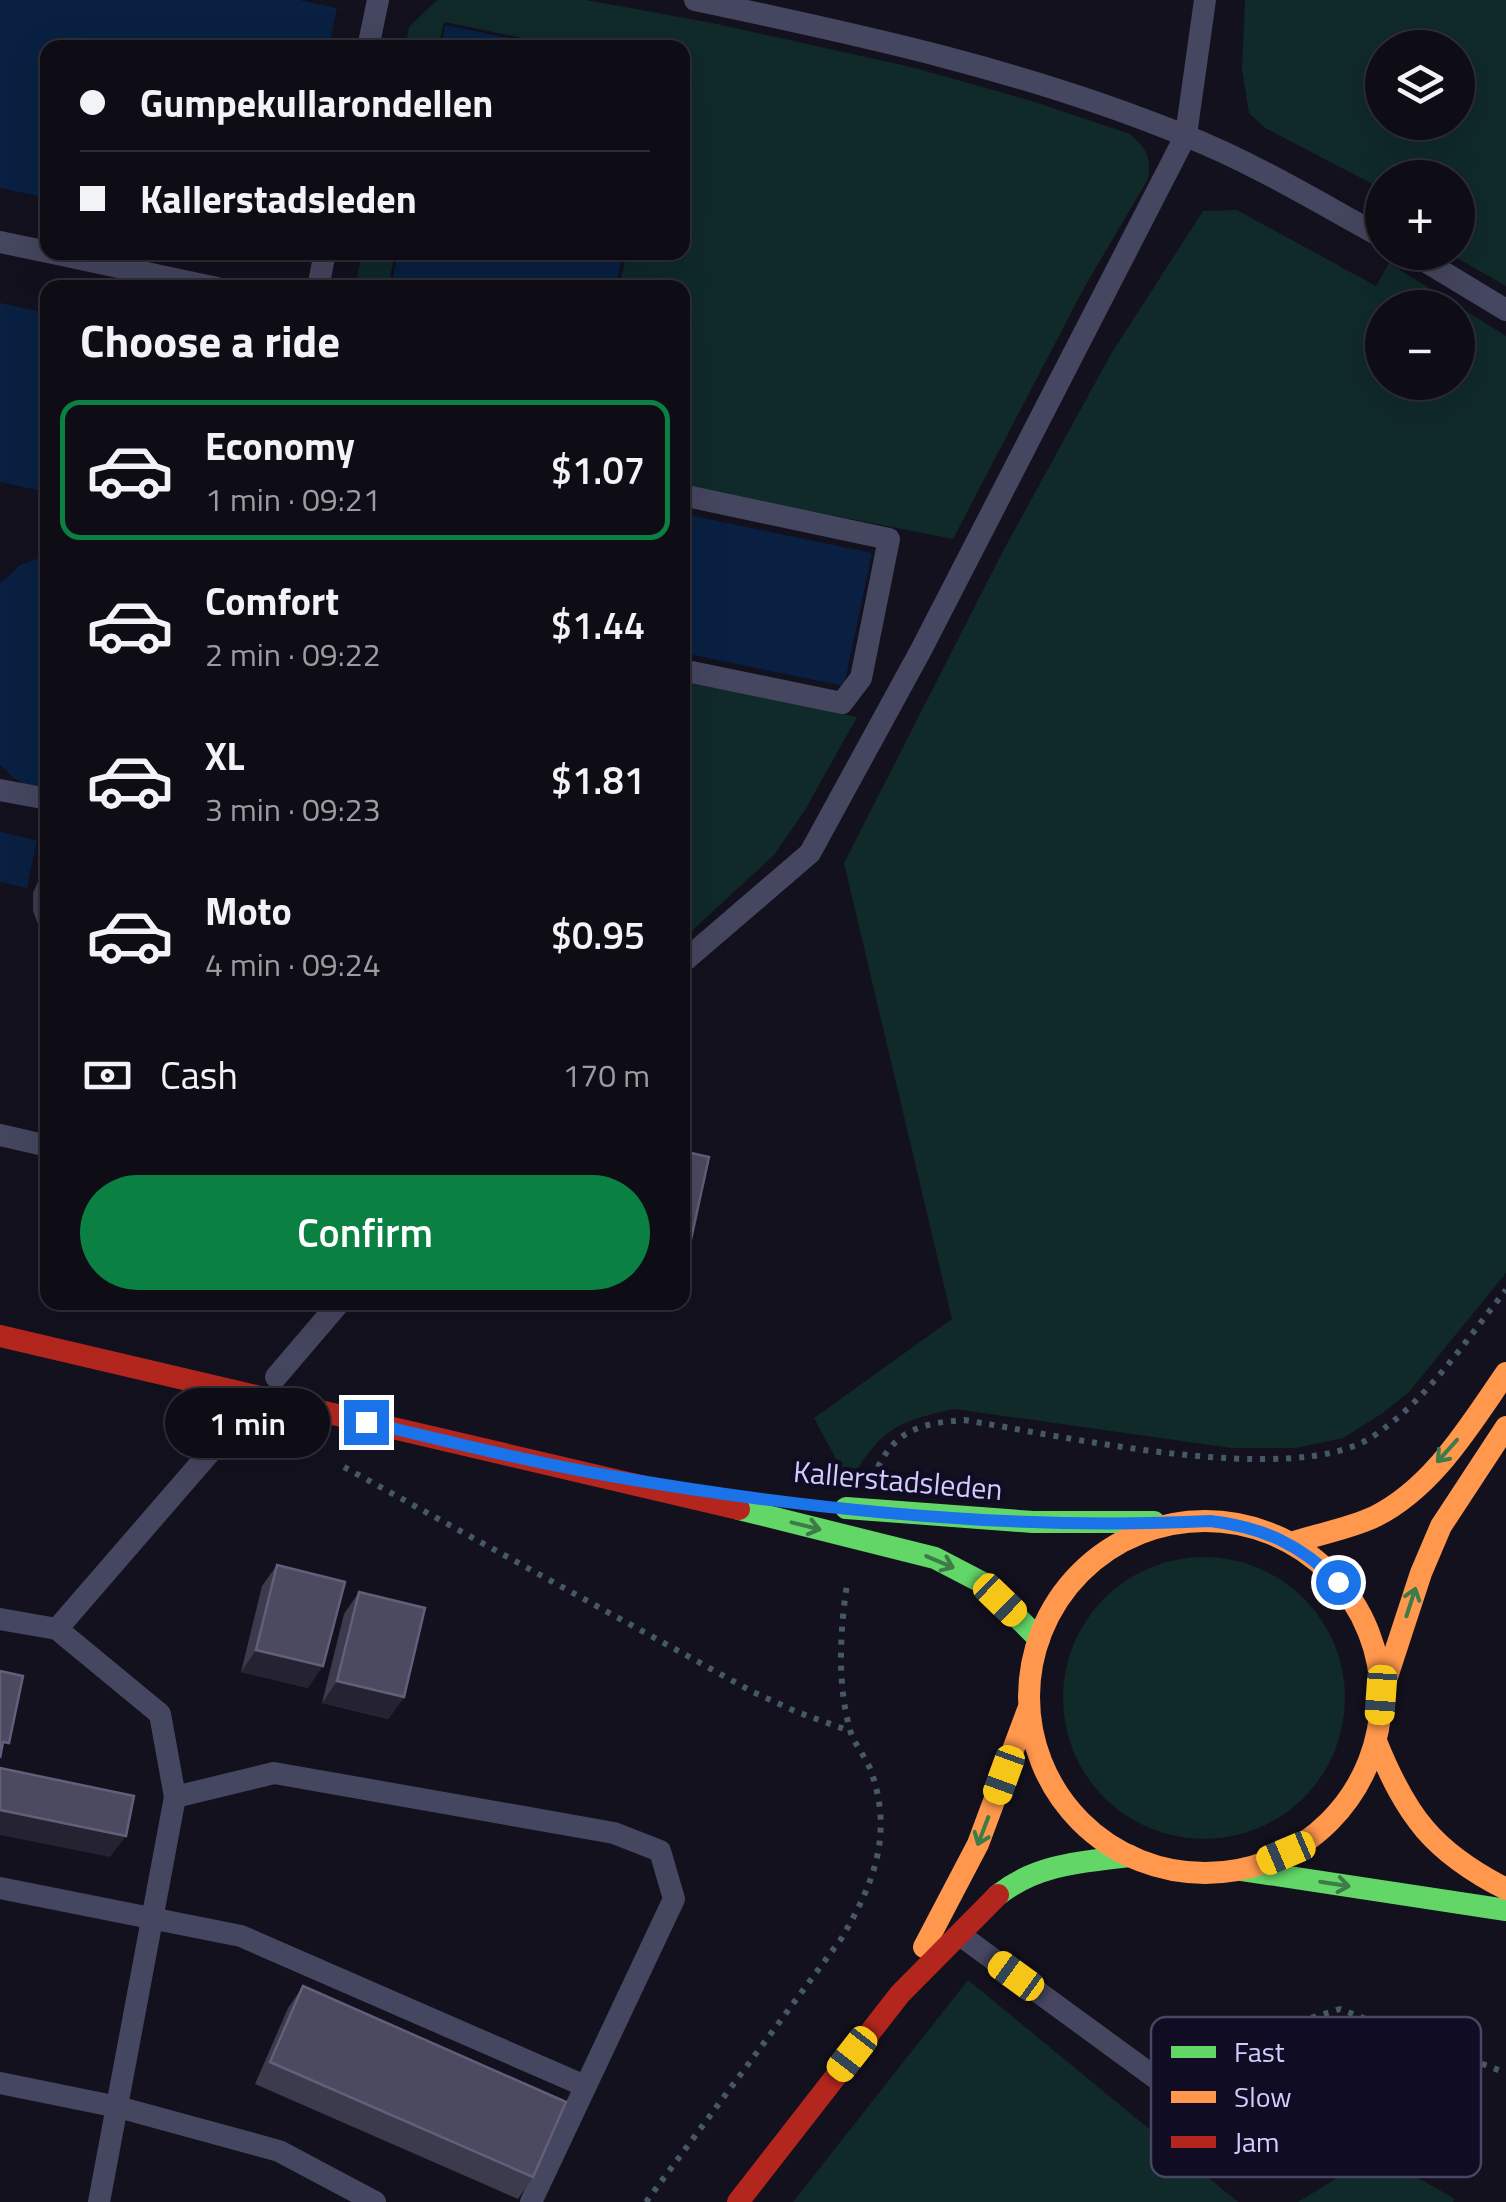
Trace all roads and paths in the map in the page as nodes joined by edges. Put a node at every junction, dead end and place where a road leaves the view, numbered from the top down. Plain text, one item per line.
1 (378, 0) edge
2 (695, 0) edge
3 (1206, 0) edge
4 (370, 40) edge
5 (1186, 136) junction
6 (1365, 228) edge
7 (0, 242) edge
8 (40, 250) edge
9 (85, 260) edge
10 (1440, 270) edge
11 (179, 280) edge
12 (1506, 310) edge
13 (690, 497) edge
14 (690, 672) edge
15 (0, 790) edge
16 (40, 798) edge
17 (690, 956) edge
18 (0, 1135) edge
19 (40, 1144) edge
20 (1506, 1290) edge
21 (333, 1310) edge
22 (0, 1336) edge
23 (1506, 1373) edge
24 (276, 1377) dead end
25 (1506, 1427) edge
26 (218, 1443) dead end
27 (330, 1460) dead end
28 (875, 1474) dead end
29 (610, 1476) junction
30 (1182, 1522) junction
31 (1291, 1543) junction
32 (850, 1567) dead end
33 (0, 1619) edge
34 (57, 1629) junction
35 (1039, 1639) junction
36 (1381, 1695) junction
37 (1029, 1707) junction
38 (850, 1731) junction
39 (1376, 1741) junction
40 (175, 1796) junction
41 (1130, 1856) junction
42 (1239, 1870) junction
43 (0, 1888) edge
44 (1506, 1889) edge
45 (1506, 1910) edge
46 (151, 1916) junction
47 (960, 1935) junction
48 (900, 1994) junction
49 (1314, 2017) edge
50 (1361, 2017) edge
51 (1481, 2063) edge
52 (1506, 2073) edge
53 (1151, 2075) edge
54 (0, 2083) edge
55 (585, 2086) junction
56 (118, 2108) junction
57 (99, 2202) edge
58 (376, 2202) edge
59 (531, 2202) edge
60 (646, 2202) edge
61 (738, 2202) edge

1 - 4 lane
2 - 5 lane
3 - 5 lane
5 - 6 lane
5 - 17 lane
7 - 8 lane
9 - 11 lane
10 - 12 lane
13 - 14 lane
15 - 16 lane
18 - 19 lane
20 - 28 path
21 - 24 lane
22 - 29 main road, Kallerstadsleden
23 -> 31 main road
36 -> 25 main road
26 - 34 lane
27 - 38 path
29 - 30 main road, Kallerstadsleden
29 -> 35 main road, Kallerstadsleden
30 - 31 main road
30 - 35 main road
31 - 36 main road
32 - 38 path
33 - 34 lane
34 - 40 lane
35 - 37 main road
36 - 39 main road
37 - 41 main road
37 -> 48 main road
38 - 60 path
39 - 42 main road
39 - 44 main road
40 - 46 lane
40 - 55 lane
41 - 42 main road
41 - 47 main road
42 -> 45 main road
43 - 46 lane
46 - 55 lane
46 - 56 lane
47 - 48 main road
47 - 53 lane
48 - 61 main road
49 - 50 path
51 - 52 path
54 - 56 lane
55 - 59 lane
56 - 57 lane
56 - 58 lane

